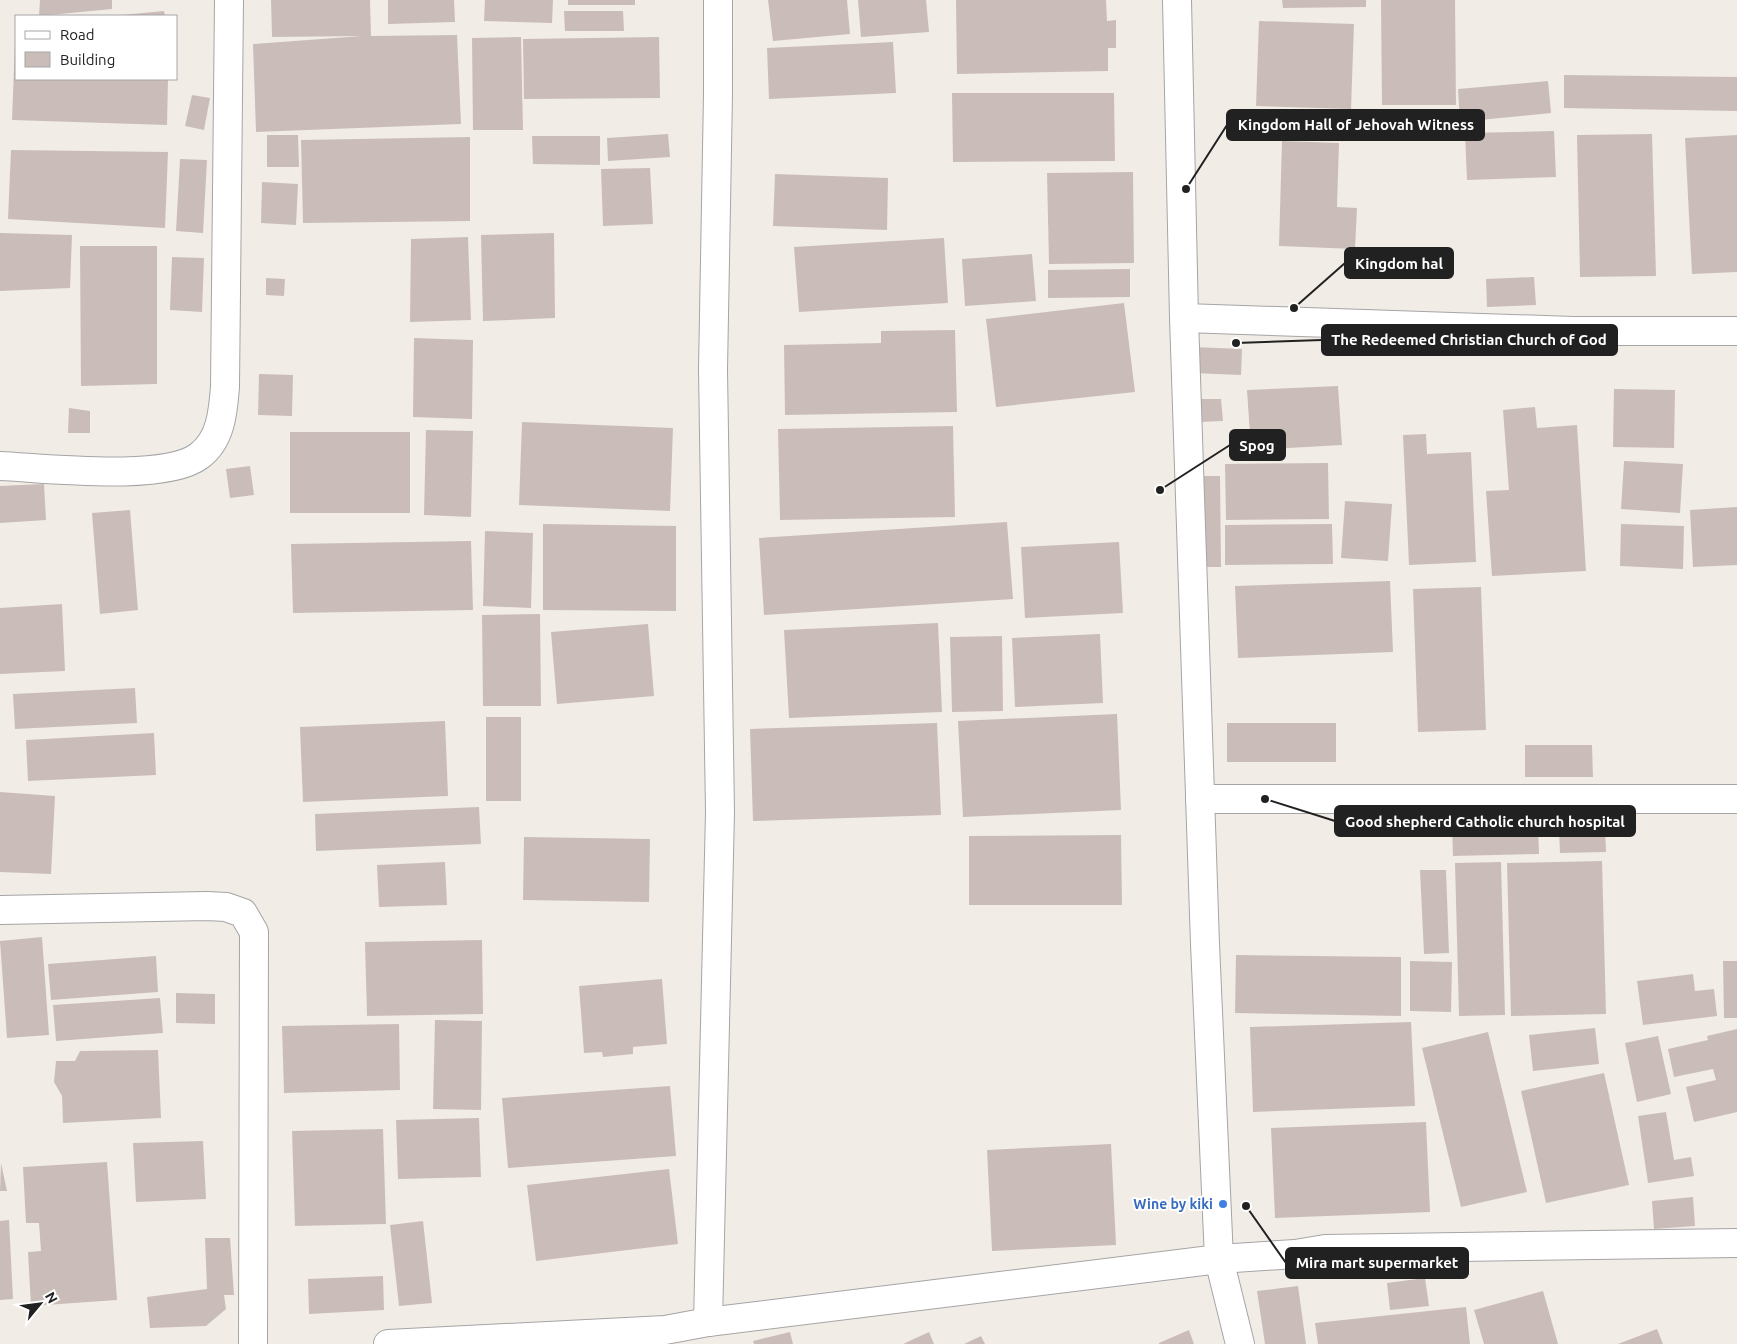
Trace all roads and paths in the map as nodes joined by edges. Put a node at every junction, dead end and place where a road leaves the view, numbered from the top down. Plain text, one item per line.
1 (229, 0) edge
2 (718, 0) edge
3 (1177, 0) edge
4 (1184, 318) junction
5 (1737, 331) edge
6 (0, 466) edge
7 (1200, 799) junction
8 (1737, 799) edge
9 (0, 910) edge
10 (1737, 1243) edge
11 (1219, 1259) junction
12 (708, 1322) junction
13 (667, 1337) edge
14 (253, 1344) edge
15 (388, 1344) edge
16 (1240, 1344) edge

1 - 6 street
2 - 12 street
3 - 4 street
4 - 5 street
4 - 7 street
7 - 8 street
7 - 11 street
9 - 14 street
10 - 11 street
11 - 12 street
11 - 16 street
12 - 13 street
13 - 15 street

